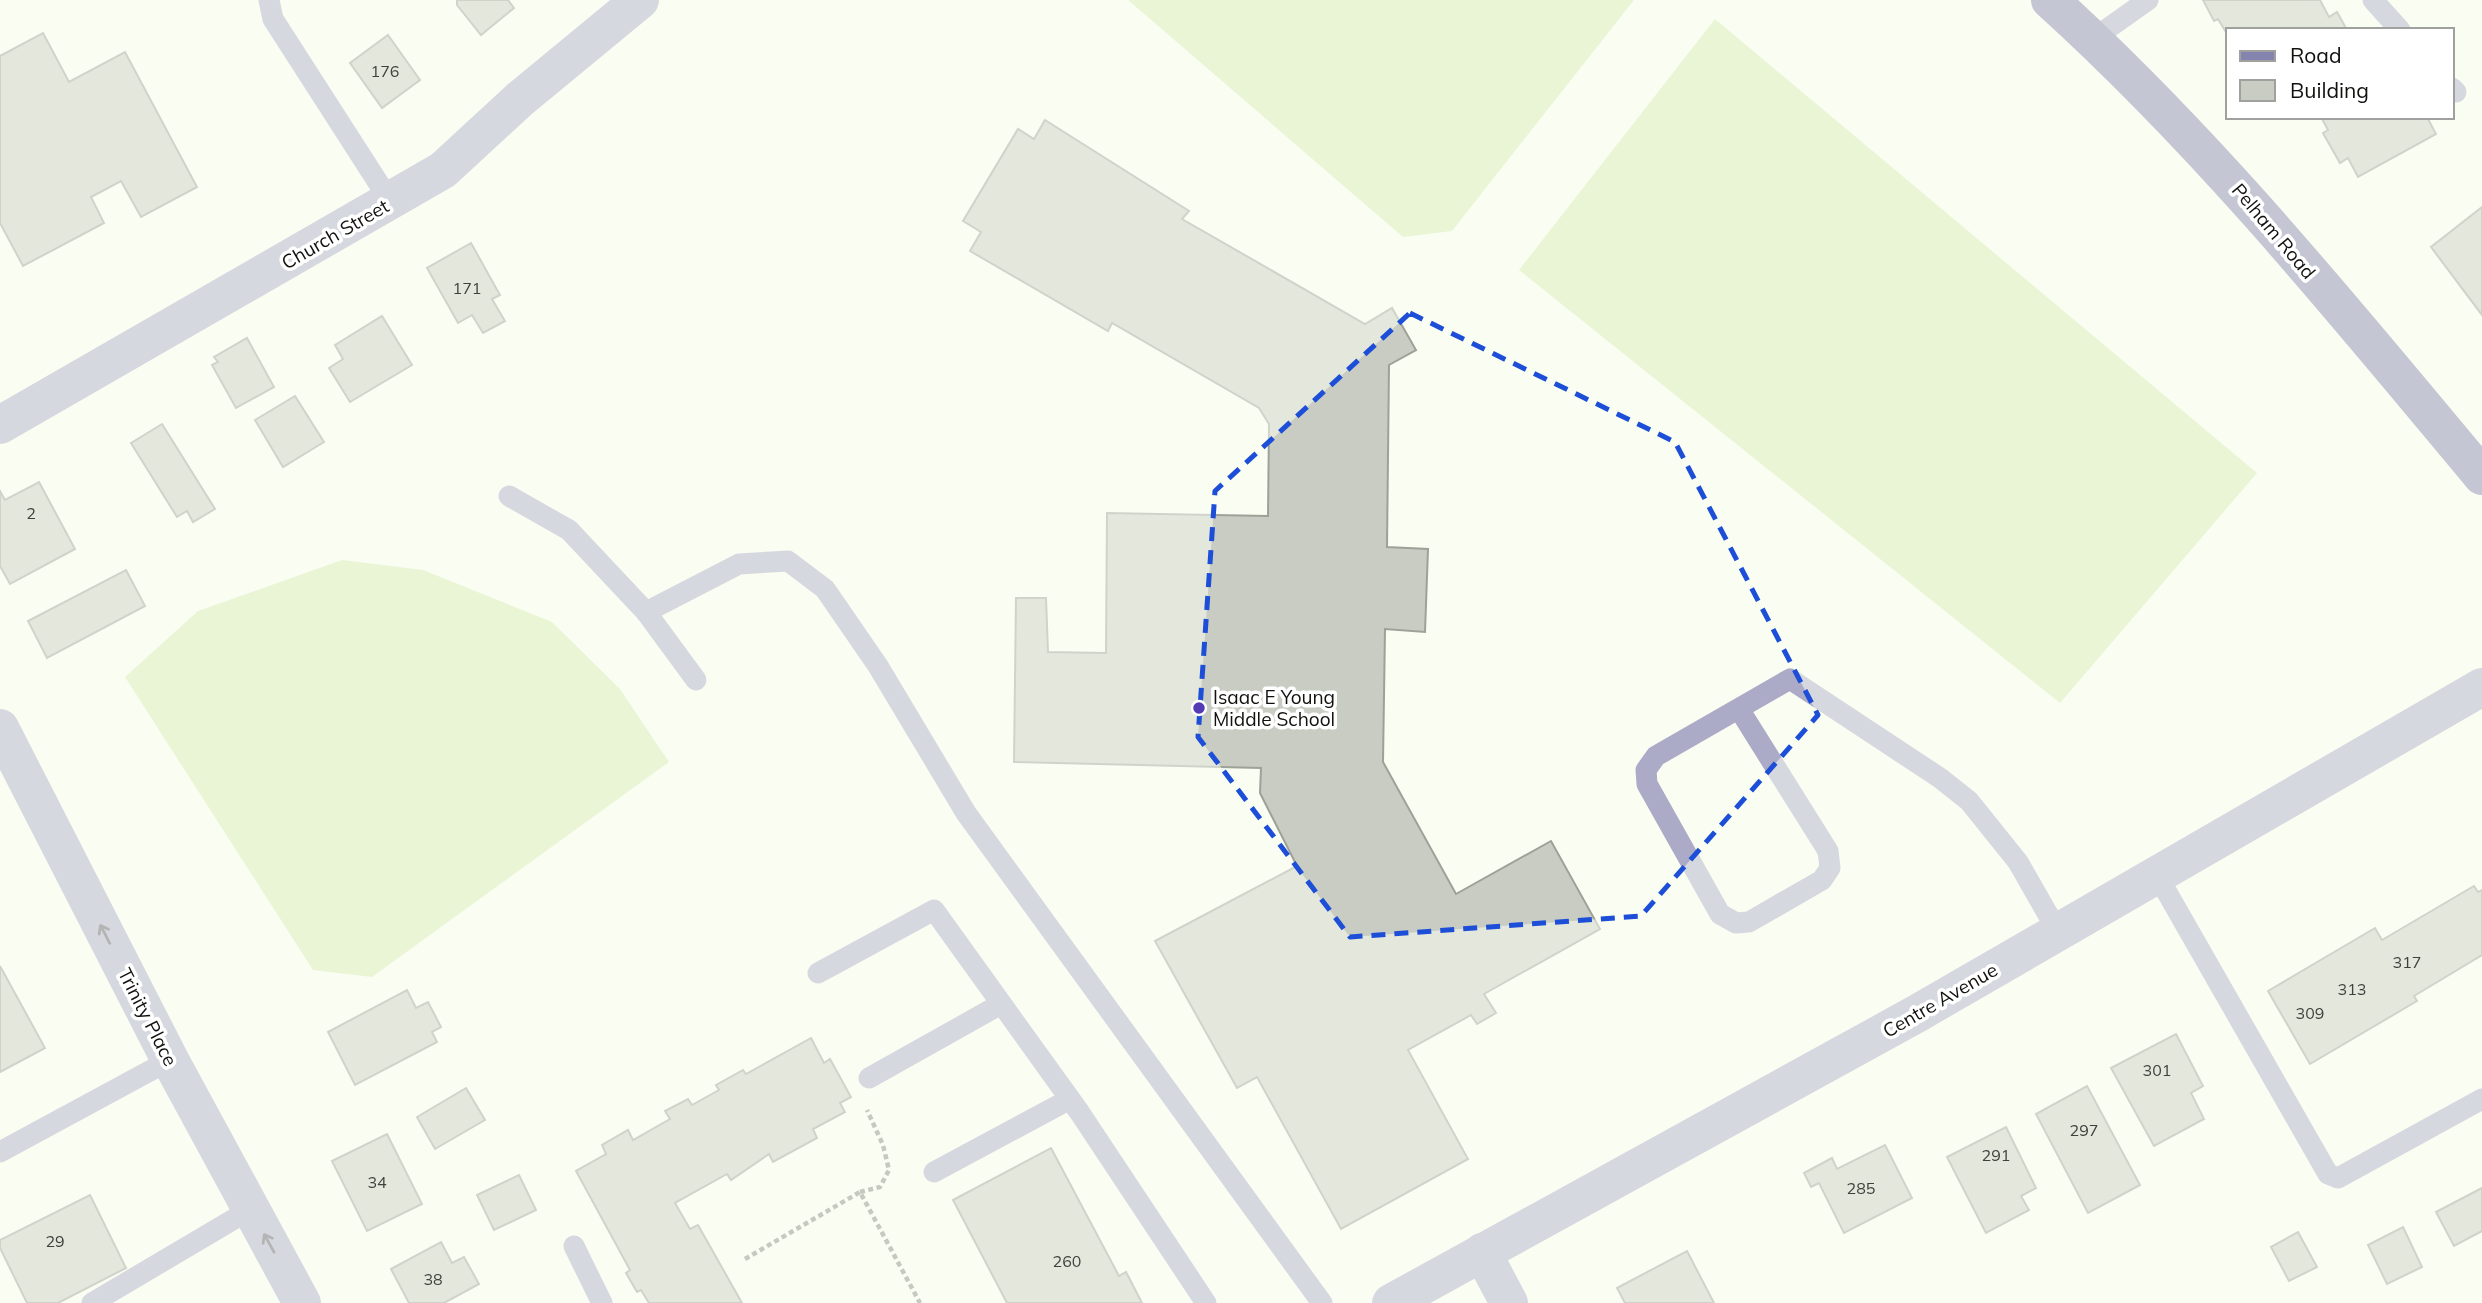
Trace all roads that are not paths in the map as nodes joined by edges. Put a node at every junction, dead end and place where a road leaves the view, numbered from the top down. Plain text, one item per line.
1 (268, 0) edge
2 (640, 0) edge
3 (2050, 0) edge
4 (2148, 0) edge
5 (2373, 0) edge
6 (2398, 28) edge
7 (2093, 39) junction
8 (390, 201) junction
9 (0, 425) edge
10 (2482, 476) edge
11 (509, 496) dead end
12 (646, 612) junction
13 (696, 680) dead end
14 (2482, 687) edge
15 (1739, 709) junction
16 (0, 728) edge
17 (2157, 876) junction
18 (2058, 932) junction
19 (818, 973) dead end
20 (1001, 1004) junction
21 (170, 1060) junction
22 (869, 1078) road end
23 (1070, 1099) junction
24 (2482, 1099) edge
25 (0, 1152) edge
26 (934, 1172) dead end
27 (251, 1209) junction
28 (574, 1246) dead end
29 (1482, 1252) junction
30 (92, 1303) edge
31 (302, 1303) edge
32 (602, 1303) edge
33 (1206, 1303) edge
34 (1322, 1303) edge
35 (1391, 1303) edge
36 (1509, 1303) edge

1 - 8 lane
2 - 8 street, Church Street
3 - 7 main road, Pelham Road
4 - 7 lane
5 - 6 lane
7 - 10 main road, Pelham Road
8 - 9 street, Church Street
11 - 12 lane
12 - 13 lane
12 - 34 lane
14 - 17 street, Centre Avenue
15 - 15 lane
15 - 18 lane
21 -> 16 street, Trinity Place
17 - 18 street, Centre Avenue
17 - 24 lane
18 - 29 street, Centre Avenue
19 - 20 lane
20 - 22 lane
20 - 23 lane
21 - 25 lane
21 - 27 street, Trinity Place
23 - 26 lane
23 - 33 lane
27 - 30 lane
31 -> 27 street, Trinity Place
28 - 32 lane
29 - 35 street, Centre Avenue
29 - 36 street

